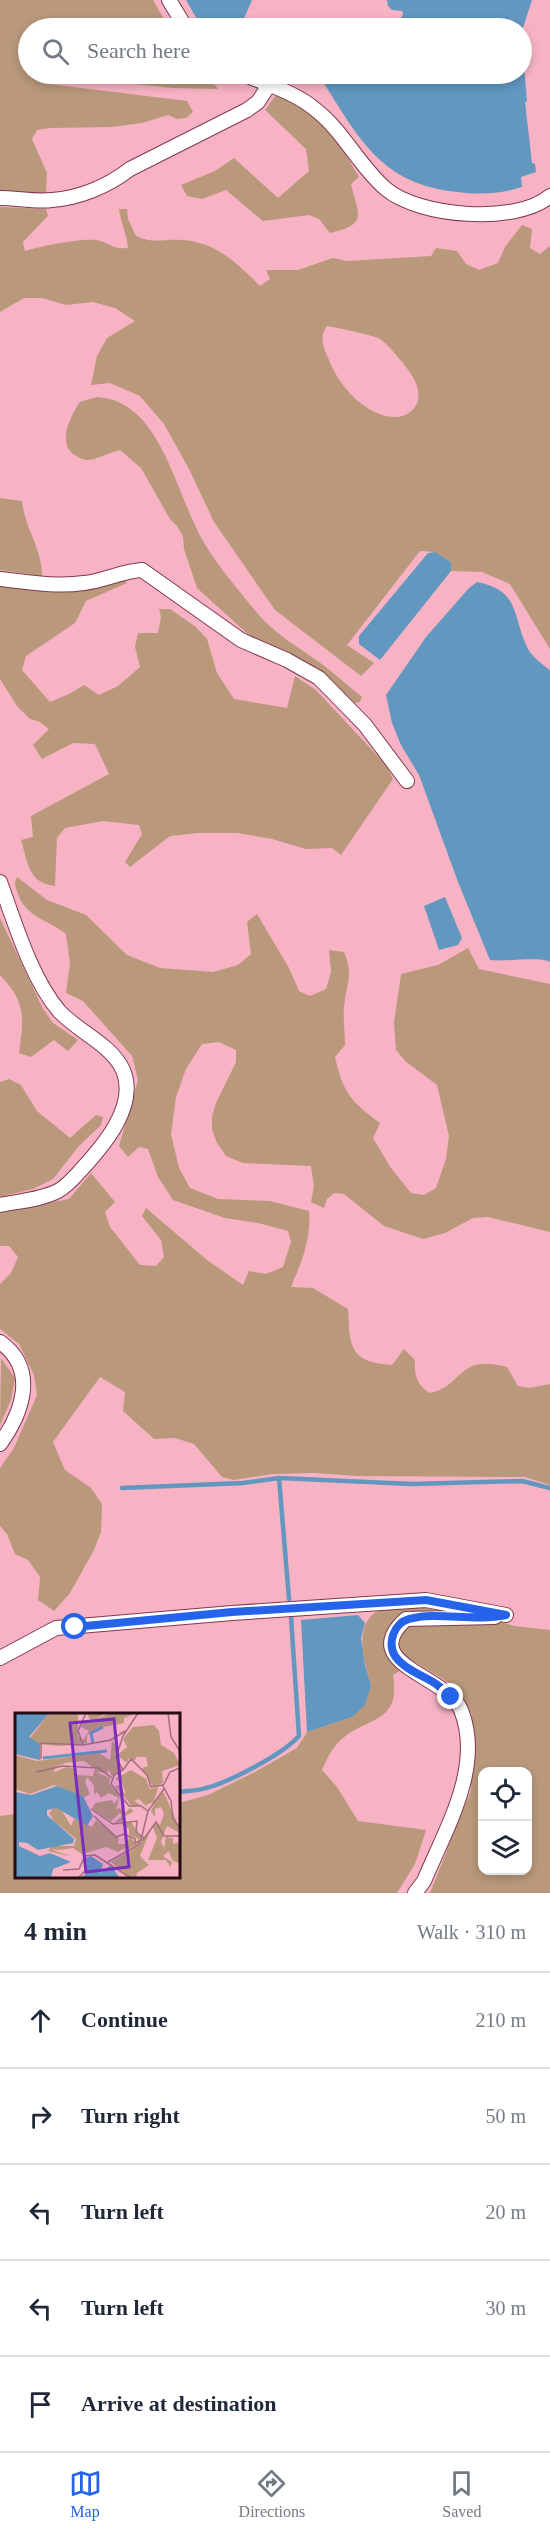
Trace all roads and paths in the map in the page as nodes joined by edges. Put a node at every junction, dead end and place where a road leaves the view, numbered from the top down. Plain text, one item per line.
1 (169, 0) edge
2 (180, 18) edge
3 (265, 84) edge
4 (269, 86) junction
5 (550, 196) edge
6 (0, 198) edge
7 (0, 579) edge
8 (407, 781) dead end
9 (0, 882) edge
10 (0, 1205) edge
11 (0, 1342) edge
12 (0, 1444) edge
13 (0, 1658) edge
14 (415, 1893) edge

1 - 2 street
3 - 4 street
4 - 5 street
4 - 6 street
7 - 8 street
9 - 10 street
11 - 12 street
13 - 14 street

